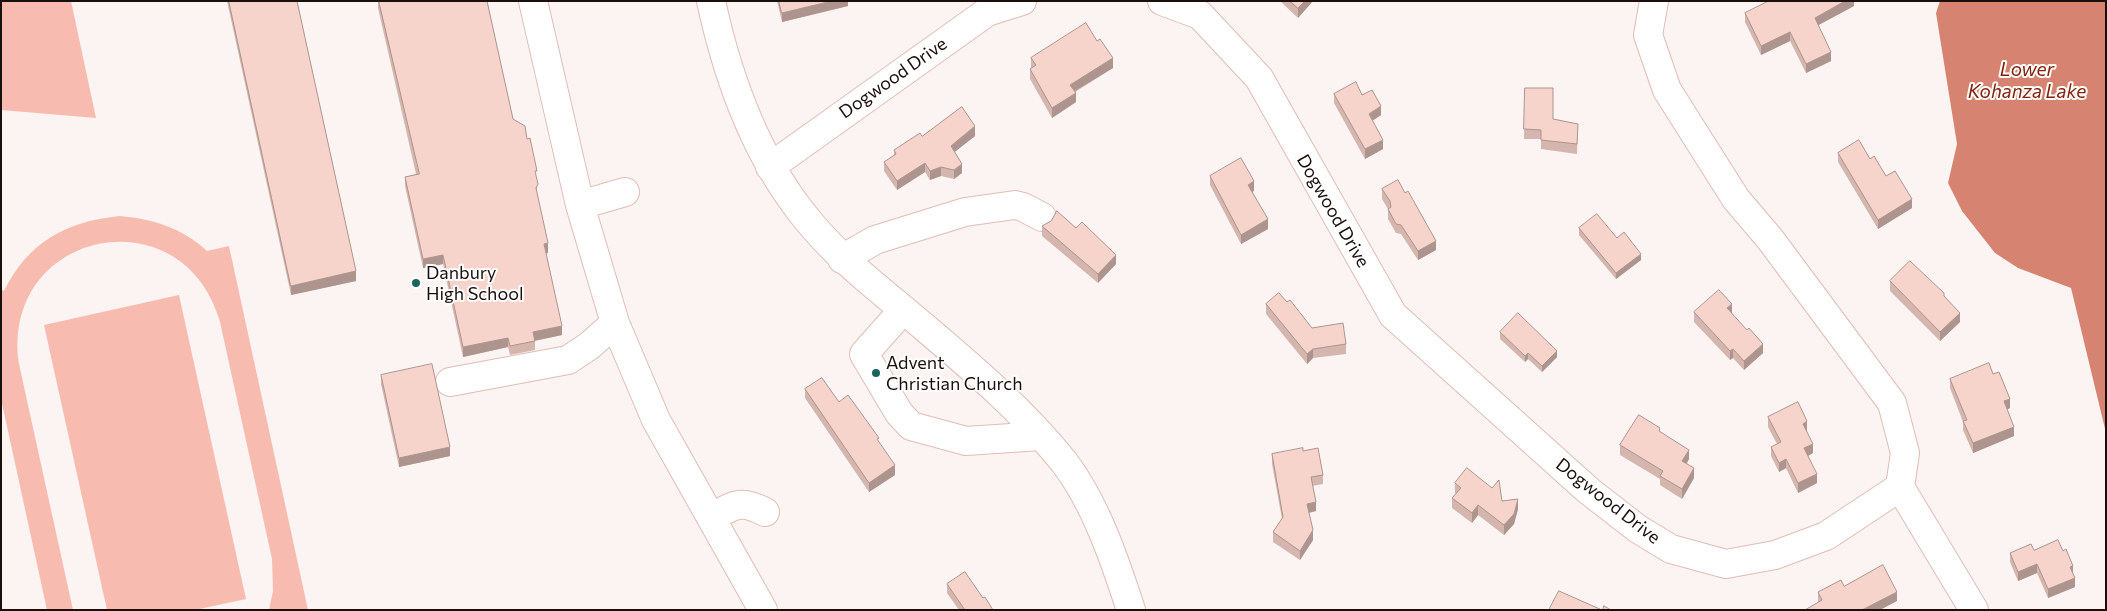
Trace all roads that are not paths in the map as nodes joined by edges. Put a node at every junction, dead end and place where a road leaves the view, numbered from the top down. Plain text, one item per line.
1 (532, 1) edge
2 (711, 1) edge
3 (1022, 1) edge
4 (1162, 1) edge
5 (1654, 1) edge
6 (770, 167) junction
7 (625, 192) dead end
8 (580, 205) junction
9 (1042, 217) dead end
10 (842, 259) junction
11 (903, 310) junction
12 (615, 323) junction
13 (450, 382) dead end
14 (1041, 436) junction
15 (1900, 487) junction
16 (766, 512) dead end
17 (711, 518) junction
18 (763, 610) edge
19 (1131, 610) edge
20 (1974, 610) edge

1 - 8 street
2 - 6 street
3 - 6 street, Dogwood Drive
4 - 15 street, Dogwood Drive
5 - 15 street
6 - 10 street
7 - 8 street
8 - 12 street
9 - 10 street
10 - 11 street
11 - 14 street
11 - 14 street
12 - 13 street
12 - 17 street
14 - 19 street
15 - 20 street
16 - 17 street
17 - 18 street

